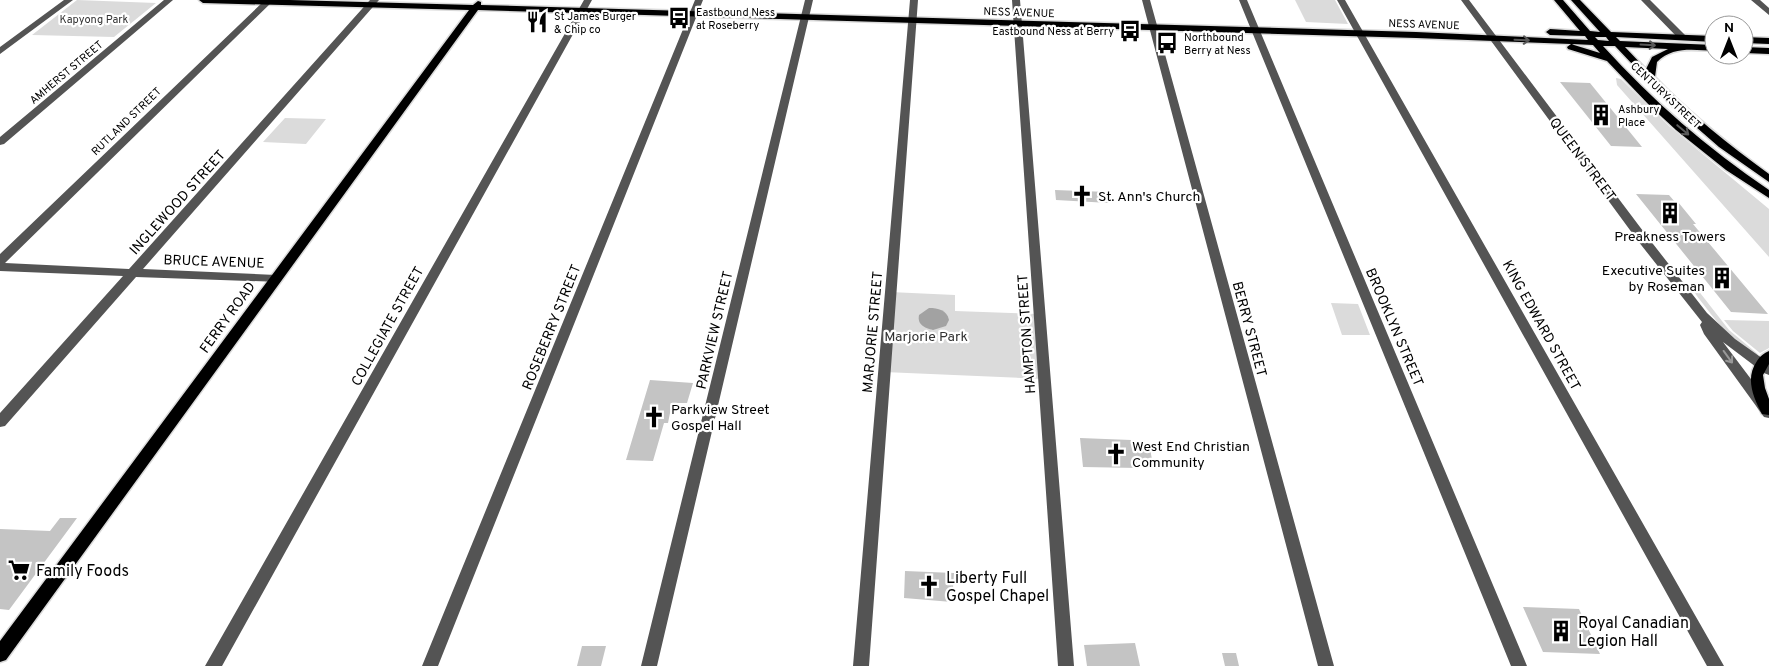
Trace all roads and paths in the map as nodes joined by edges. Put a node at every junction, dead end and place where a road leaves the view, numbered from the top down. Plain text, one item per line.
1 (69, 0) edge
2 (169, 0) edge
3 (203, 0) edge
4 (415, 0) edge
5 (457, 0) edge
6 (914, 0) edge
7 (1016, 0) edge
8 (1146, 0) edge
9 (1243, 0) edge
10 (1341, 0) edge
11 (1465, 0) edge
12 (1558, 0) edge
13 (1575, 0) edge
14 (1645, 0) edge
15 (1755, 0) edge
16 (269, 1) edge
17 (373, 2) edge
18 (479, 3) edge
19 (585, 5) edge
20 (696, 7) edge
21 (806, 10) edge
22 (1769, 12) edge
23 (1588, 14) junction
24 (1571, 15) junction
25 (912, 18) junction
26 (1017, 21) junction
27 (1153, 24) junction
28 (1255, 27) junction
29 (1358, 30) junction
30 (1558, 32) junction
31 (1491, 34) junction
32 (1588, 34) junction
33 (1607, 34) junction
34 (1652, 36) junction
35 (1704, 40) edge
36 (1754, 40) edge
37 (1550, 41) junction
38 (1769, 41) edge
39 (1681, 42) junction
40 (1596, 43) junction
41 (1616, 44) junction
42 (1704, 46) edge
43 (1754, 50) edge
44 (0, 51) edge
45 (1769, 51) edge
46 (1611, 60) junction
47 (1650, 79) junction
48 (0, 142) edge
49 (1741, 159) junction
50 (1724, 163) junction
51 (1769, 174) edge
52 (1769, 179) edge
53 (1769, 195) edge
54 (1769, 205) edge
55 (0, 261) edge
56 (0, 267) edge
57 (133, 273) junction
58 (276, 279) junction
59 (1703, 316) junction
60 (1766, 364) edge
61 (1768, 411) edge
62 (0, 422) edge
63 (0, 654) edge
64 (213, 666) edge
65 (430, 666) edge
66 (649, 666) edge
67 (861, 666) edge
68 (1066, 666) edge
69 (1326, 666) edge
70 (1519, 666) edge
71 (1716, 666) edge

1 - 44 street
2 - 48 street, AMHERST STREET
3 - 16 main road, NESS AVENUE
4 - 5 main road, NESS AVENUE
5 - 18 main road, NESS AVENUE
6 - 25 street, MARJORIE STREET
7 - 26 street, HAMPTON STREET
8 - 27 street, BERRY STREET
9 - 28 street, BROOKLYN STREET
10 - 29 street, KING EDWARD STREET
11 - 31 street, QUEEN STREET
12 - 24 main road, CENTURY STREET
13 - 23 main road, CENTURY STREET
14 - 39 street
15 - 22 street
16 - 17 main road, NESS AVENUE
16 - 55 street, RUTLAND STREET
17 - 18 main road, NESS AVENUE
17 - 57 street, INGLEWOOD STREET
18 - 19 main road, NESS AVENUE
18 - 58 main road, FERRY ROAD
19 - 20 main road, NESS AVENUE
19 - 64 street, COLLEGIATE STREET
20 - 21 main road, NESS AVENUE
20 - 65 street, ROSEBERRY STREET
21 - 25 main road, NESS AVENUE
21 - 66 street, PARKVIEW STREET
23 - 33 main road, CENTURY STREET
23 - 34 main road
24 - 30 main road
24 - 32 main road, CENTURY STREET
25 - 26 main road, NESS AVENUE
25 - 67 street, MARJORIE STREET
26 - 27 main road, NESS AVENUE
26 - 68 street, HAMPTON STREET
27 - 28 main road, NESS AVENUE
27 - 69 street, BERRY STREET
28 - 29 main road, NESS AVENUE
28 - 70 street, BROOKLYN STREET
29 - 31 main road, NESS AVENUE
29 - 71 street, KING EDWARD STREET
30 - 31 main road, NESS AVENUE
30 - 32 main road, NESS AVENUE
31 -> 37 main road, NESS AVENUE
31 - 59 street, QUEEN STREET
32 - 33 main road, NESS AVENUE
32 - 40 main road, CENTURY STREET
33 - 34 main road, NESS AVENUE
33 - 41 main road, CENTURY STREET
34 - 39 main road, NESS AVENUE
35 - 39 main road, NESS AVENUE
36 - 38 main road
37 - 40 main road, NESS AVENUE
37 - 46 main road
41 -> 39 main road, NESS AVENUE
39 - 42 main road, NESS AVENUE
39 - 47 main road
40 - 41 main road, NESS AVENUE
40 - 46 main road, CENTURY STREET
41 - 47 main road, CENTURY STREET
43 - 45 main road
46 -> 50 main road, CENTURY STREET
47 - 49 main road, CENTURY STREET
49 - 51 main road
49 - 52 main road, CENTURY STREET
50 - 53 main road, CENTURY STREET
50 - 54 main road
56 - 57 street, BRUCE AVENUE
57 - 58 street, BRUCE AVENUE
57 - 62 street, INGLEWOOD STREET
58 - 63 main road, FERRY ROAD
59 - 60 street, QUEEN STREET
59 -> 61 street, QUEEN STREET
60 - 61 main road

